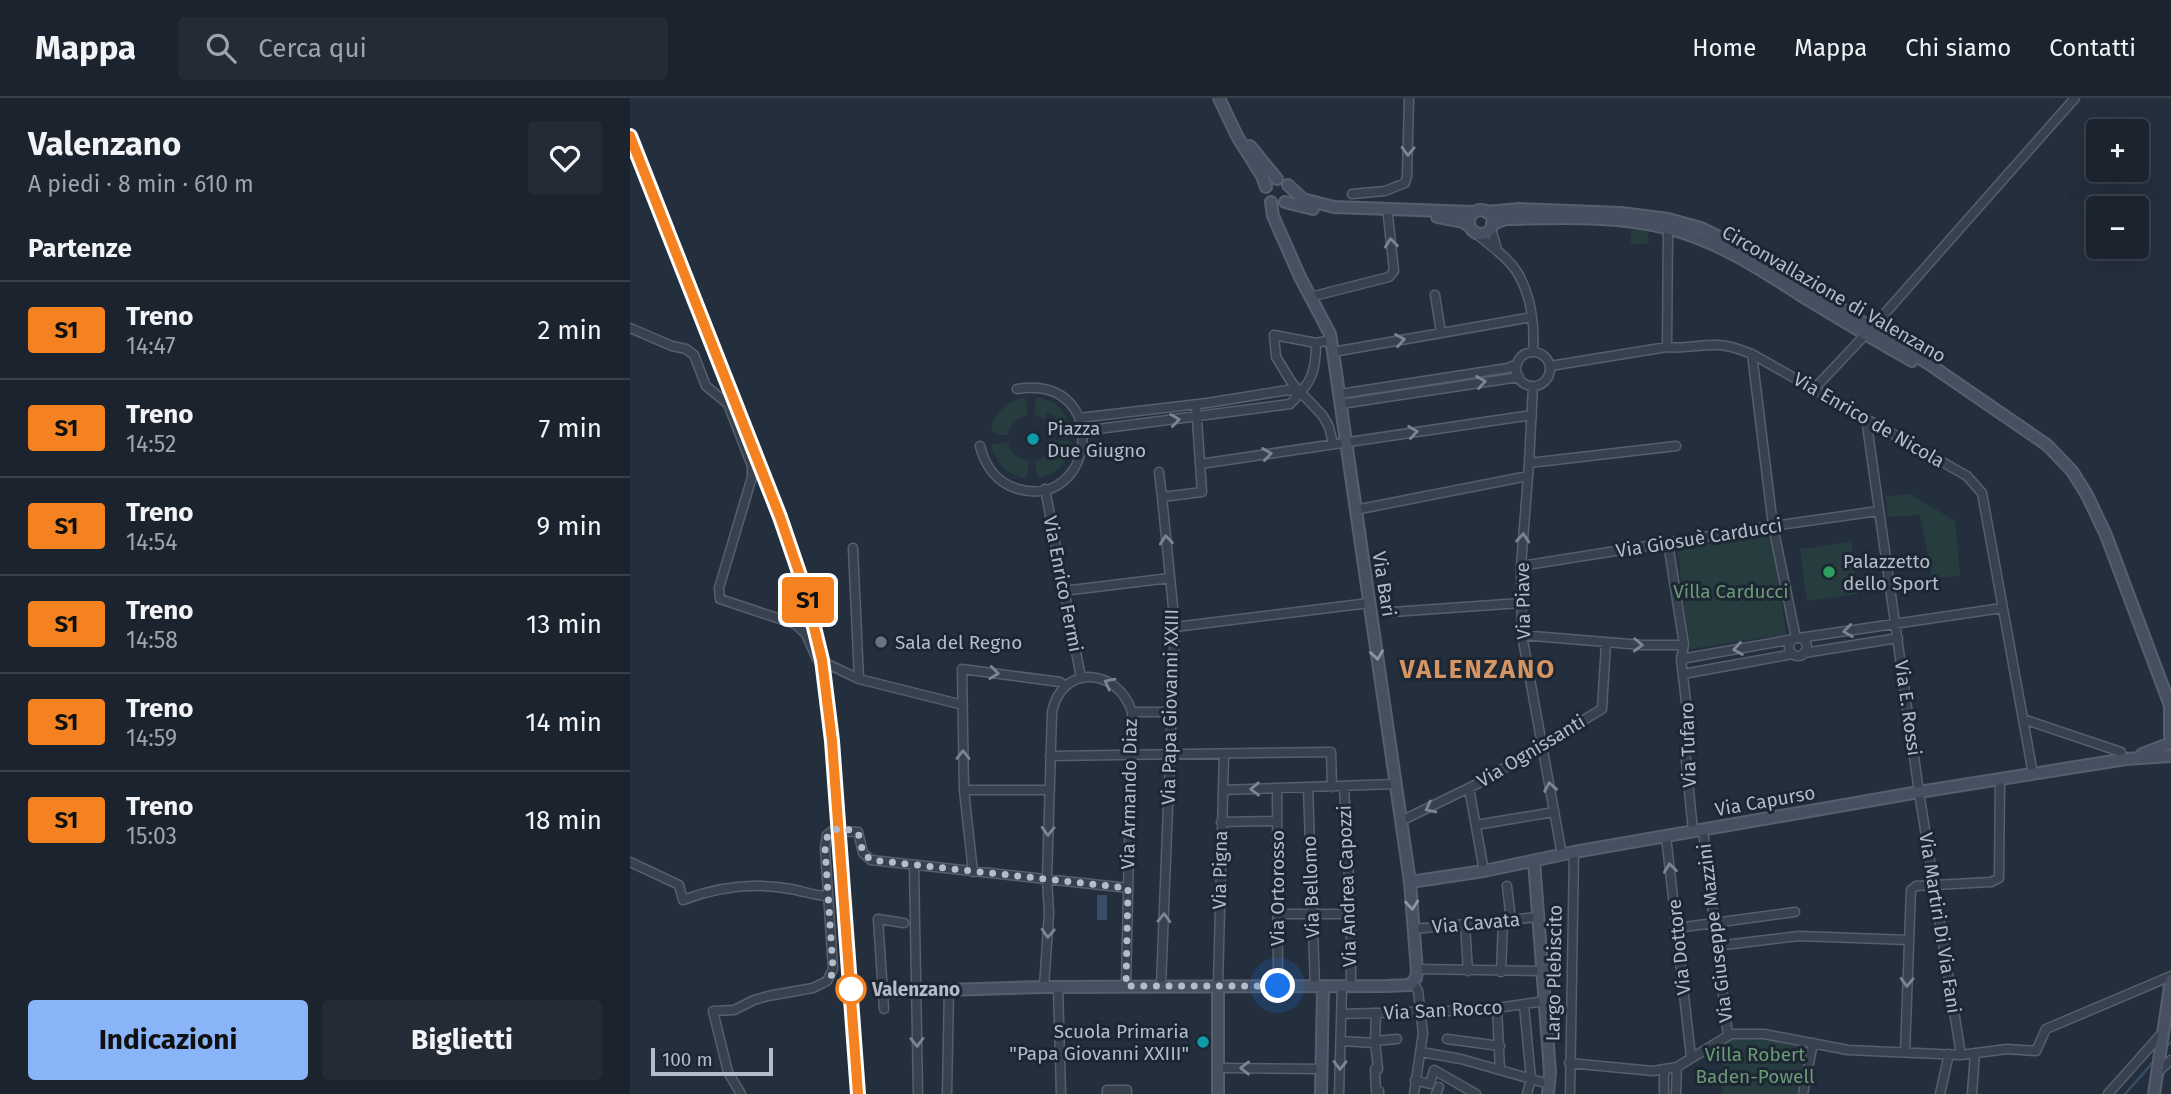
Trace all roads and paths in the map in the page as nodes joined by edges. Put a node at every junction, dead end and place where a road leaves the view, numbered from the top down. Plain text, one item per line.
1 (1409, 98) edge
2 (2075, 98) edge
3 (1221, 99) edge
4 (1277, 179) junction
5 (1288, 185) junction
6 (1266, 187) junction
7 (1385, 191) junction
8 (1352, 194) dead end
9 (1279, 203) junction
10 (1474, 212) junction
11 (1486, 212) junction
12 (1387, 213) junction
13 (1492, 226) junction
14 (1668, 228) junction
15 (1473, 230) junction
16 (1497, 250) junction
17 (1436, 295) dead end
18 (1310, 298) junction
19 (1532, 317) junction
20 (630, 328) edge
21 (1869, 331) junction
22 (1441, 333) junction
23 (1331, 340) junction
24 (1316, 343) junction
25 (1667, 347) junction
26 (1333, 352) junction
27 (1533, 352) junction
28 (1752, 354) junction
29 (1517, 364) junction
30 (1550, 366) junction
31 (1518, 377) junction
32 (1533, 386) junction
33 (1017, 389) dead end
34 (1814, 389) junction
35 (1301, 393) junction
36 (1341, 399) junction
37 (1196, 405) junction
38 (1532, 415) junction
39 (1197, 416) junction
40 (1079, 418) junction
41 (1866, 418) junction
42 (1083, 431) junction
43 (1346, 442) junction
44 (1333, 444) junction
45 (980, 446) dead end
46 (1676, 446) dead end
47 (1529, 463) junction
48 (1200, 464) junction
49 (1159, 472) dead end
50 (1528, 476) junction
51 (1045, 489) junction
52 (1162, 498) junction
53 (1355, 509) junction
54 (1878, 511) junction
55 (1773, 526) junction
56 (1668, 542) junction
57 (853, 548) dead end
58 (1521, 566) junction
59 (1170, 579) junction
60 (1063, 591) junction
61 (1369, 603) junction
62 (1521, 603) junction
63 (2002, 608) junction
64 (1392, 612) dead end
65 (1897, 624) junction
66 (1175, 627) junction
67 (1874, 628) junction
68 (1522, 635) junction
69 (1797, 638) junction
70 (1898, 638) junction
71 (1876, 642) junction
72 (1606, 643) junction
73 (1684, 645) junction
74 (1804, 653) junction
75 (1793, 654) junction
76 (1706, 655) junction
77 (1681, 659) junction
78 (1709, 669) junction
79 (1683, 674) junction
80 (1081, 678) junction
81 (859, 679) junction
82 (1066, 686) junction
83 (963, 705) junction
84 (2170, 707) edge
85 (1132, 712) junction
86 (1170, 712) junction
87 (2023, 719) junction
88 (1542, 743) junction
89 (2169, 746) edge
90 (1224, 754) junction
91 (1131, 755) junction
92 (1169, 755) junction
93 (1051, 756) junction
94 (2124, 759) junction
95 (2033, 775) junction
96 (2000, 779) junction
97 (1396, 784) junction
98 (1308, 787) junction
99 (1332, 787) junction
100 (1343, 787) junction
101 (1469, 788) junction
102 (1277, 789) junction
103 (964, 790) junction
104 (1050, 790) junction
105 (1223, 790) junction
106 (1919, 792) junction
107 (1554, 812) junction
108 (1277, 821) junction
109 (1401, 821) junction
110 (1222, 822) junction
111 (1476, 825) junction
112 (1698, 830) junction
113 (1666, 836) junction
114 (1574, 852) junction
115 (1562, 855) junction
116 (1534, 861) junction
117 (630, 862) edge
118 (914, 865) junction
119 (1484, 871) junction
120 (974, 872) junction
121 (1047, 879) junction
122 (1410, 882) junction
123 (1934, 884) junction
124 (1507, 887) dead end
125 (1128, 888) junction
126 (828, 896) junction
127 (1795, 912) dead end
128 (1278, 915) junction
129 (1311, 915) junction
130 (1351, 915) junction
131 (1538, 917) junction
132 (1507, 920) junction
133 (904, 923) dead end
134 (1713, 923) junction
135 (1465, 924) junction
136 (1677, 928) junction
137 (1414, 929) junction
138 (1909, 940) junction
139 (1716, 946) junction
140 (1417, 969) junction
141 (1468, 971) junction
142 (1543, 971) junction
143 (1501, 972) junction
144 (2171, 978) edge
145 (1413, 982) junction
146 (1218, 985) junction
147 (1126, 986) junction
148 (1161, 986) junction
149 (1278, 986) junction
150 (1346, 986) junction
151 (1044, 987) junction
152 (1058, 987) junction
153 (1319, 987) junction
154 (949, 989) junction
155 (916, 990) junction
156 (883, 992) junction
157 (1545, 1001) junction
158 (1524, 1004) junction
159 (1497, 1008) junction
160 (884, 1009) dead end
161 (1376, 1013) junction
162 (1420, 1013) junction
163 (1341, 1014) junction
164 (2165, 1028) edge
165 (1728, 1036) junction
166 (1397, 1039) dead end
167 (1447, 1039) dead end
168 (1340, 1041) junction
169 (1464, 1041) junction
170 (1375, 1042) junction
171 (1812, 1043) junction
172 (1500, 1046) junction
173 (1422, 1052) junction
174 (1905, 1052) junction
175 (1975, 1053) junction
176 (1950, 1054) junction
177 (1961, 1055) junction
178 (1691, 1058) junction
179 (1461, 1059) junction
180 (2171, 1059) edge
181 (1569, 1063) junction
182 (1677, 1067) junction
183 (1218, 1068) junction
184 (1321, 1069) junction
185 (1664, 1069) junction
186 (1500, 1070) junction
187 (2157, 1072) junction
188 (1531, 1079) junction
189 (1415, 1080) junction
190 (1548, 1089) edge
191 (1457, 1090) edge
192 (741, 1094) edge
193 (918, 1094) edge
194 (947, 1094) edge
195 (1061, 1094) edge
196 (1107, 1094) edge
197 (1126, 1094) edge
198 (1218, 1094) edge
199 (1321, 1094) edge
200 (1339, 1094) edge
201 (1379, 1094) edge
202 (1414, 1094) edge
203 (1476, 1094) edge
204 (1528, 1094) edge
205 (1570, 1094) edge
206 (1664, 1094) edge
207 (1676, 1094) edge
208 (1803, 1094) edge
209 (1940, 1094) edge
210 (1972, 1094) edge
211 (2108, 1094) edge
212 (2154, 1094) edge

1 -> 7 street
2 - 21 street
3 - 4 street
3 - 6 street
4 - 5 street
4 - 6 street
5 - 9 street
5 - 12 street
6 - 9 street
7 - 8 street
7 - 12 street
9 - 12 street
9 - 18 street, Via Bari
10 - 11 street
10 - 12 street
10 - 15 street
11 - 13 street
11 - 21 street, Circonvallazione di Valenzano
12 - 15 street
18 -> 12 street
13 - 14 street, Circonvallazione di Valenzano
13 - 15 street
13 - 16 street
14 - 21 street, Circonvallazione di Valenzano
14 - 25 street
15 - 16 street
16 - 19 street
17 - 22 street
18 - 23 street, Via Bari
19 - 22 street
19 - 27 street
20 - 81 street
21 - 34 street
21 - 84 street, Circonvallazione di Valenzano
26 -> 22 street
23 - 24 street
23 - 26 street, Via Bari
24 - 35 street
24 - 35 street
25 - 28 street, Via Enrico de Nicola
25 - 30 street, Via Enrico de Nicola
26 - 36 street, Via Bari
27 - 29 street
27 - 30 street
28 - 34 street, Via Enrico de Nicola
28 - 55 street
29 - 31 street
29 - 36 street
30 - 32 street
31 - 32 street
36 -> 31 street
32 - 38 street, Via Piave
33 - 40 street
34 - 41 street, Via Enrico de Nicola
35 - 37 street
35 - 39 street
35 - 44 street
36 - 43 street, Via Bari
37 - 39 street
37 - 40 street
43 -> 38 street
38 - 47 street, Via Piave
42 -> 39 street
39 - 48 street
40 - 42 street
41 - 54 street, Via E. Rossi
41 - 63 street, Via Enrico de Nicola
42 - 51 street
43 - 44 street
43 - 53 street, Via Bari
48 -> 44 street
45 - 51 street
46 - 47 street
47 - 50 street, Via Piave
48 - 52 street
49 - 52 street, Via Papa Giovanni XXIII
50 - 53 street
58 -> 50 street, Via Piave
51 - 60 street, Via Enrico Fermi
59 -> 52 street, Via Papa Giovanni XXIII
53 - 61 street, Via Bari
54 - 55 street, Via Giosuè Carducci
54 - 65 street, Via E. Rossi
55 - 56 street, Via Giosuè Carducci
55 - 69 street
56 - 58 street, Via Giosuè Carducci
56 - 73 street
57 - 81 street
58 - 62 street, Via Piave
59 - 60 street
59 - 66 street, Via Papa Giovanni XXIII
60 - 80 street, Via Enrico Fermi
61 - 66 street
61 -> 97 street, Via Bari
62 - 64 street
62 - 68 street, Via Piave
63 - 65 street
63 - 87 street
65 - 67 street
65 - 70 street, Via E. Rossi
66 - 86 street, Via Papa Giovanni XXIII
67 -> 69 street
67 - 71 street
68 - 72 street
68 - 88 street, Via Piave
69 - 74 street
69 - 75 street
69 -> 76 street
70 - 71 street
70 - 106 street, Via E. Rossi
71 - 74 street
72 -> 73 street
72 - 88 street, Via Ognissanti
73 - 77 street, Via Tufaro
74 - 75 street
75 - 78 street
76 - 77 street
76 - 78 street
77 - 79 street, Via Tufaro
78 - 79 street
79 - 112 street, Via Tufaro
80 - 82 street
85 -> 80 street, Via Armando Diaz
81 - 83 street
83 -> 82 street
82 - 93 street
103 -> 83 street
84 - 89 street, Circonvallazione di Valenzano
85 - 86 street
85 - 91 street, Via Armando Diaz
86 - 92 street, Via Papa Giovanni XXIII
87 - 94 street
87 - 95 street
88 - 101 street, Via Ognissanti
107 -> 88 street, Via Piave
89 - 94 street, Via Capurso
90 - 92 street
90 - 99 street
90 - 105 street, Via Pigna
91 - 92 street
91 - 93 street
91 - 125 street, Via Armando Diaz
148 -> 92 street, Via Papa Giovanni XXIII
93 - 104 street
94 - 95 street, Via Capurso
95 - 96 street, Via Capurso
96 - 106 street, Via Capurso
96 - 123 street
97 - 100 street
97 - 109 street, Via Bari
98 - 99 street
98 - 102 street
98 - 129 street, Via Bellomo
99 - 100 street
100 - 130 street, Via Andrea Capozzi
101 -> 109 street, Via Ognissanti
101 - 111 street
102 -> 105 street
102 - 108 street, Via Ortorosso
103 - 104 street
103 - 120 street
104 -> 121 street
105 - 110 street, Via Pigna
106 - 112 street, Via Capurso
106 - 123 street, Via Martiri Di Via Fani
107 - 111 street
107 - 115 street, Via Piave
108 - 110 street
108 - 128 street, Via Ortorosso
109 - 122 street, Via Bari
110 - 146 street, Via Pigna
111 - 119 street
112 - 113 street, Via Capurso
112 - 134 street, Via Giuseppe Mazzini
113 - 114 street, Via Capurso
136 -> 113 street, Via Dottore
114 - 115 street, Via Capurso
114 - 181 street, Largo Plebiscito
115 - 116 street, Via Capurso
116 - 119 street, Via Capurso
116 - 131 street, Largo Plebiscito
117 - 126 street
118 - 120 street
118 - 126 street
118 - 155 street
119 - 122 street, Via Capurso
120 - 121 street
121 - 125 street
121 -> 151 street
122 -> 137 street, Via Bari
123 - 138 street
123 - 177 street, Via Martiri Di Via Fani
124 - 132 street
125 - 147 street, Via Armando Diaz
126 - 192 street
127 - 134 street
128 - 129 street
128 - 149 street, Via Ortorosso
129 - 130 street
129 - 153 street, Via Bellomo
130 - 150 street, Via Andrea Capozzi
131 - 132 street, Via Cavata
131 - 142 street, Largo Plebiscito
132 - 135 street, Via Cavata
132 - 143 street
133 - 156 street
134 - 136 street
134 - 139 street, Via Giuseppe Mazzini
135 - 137 street, Via Cavata
135 - 141 street
136 - 178 street, Via Dottore
137 - 140 street, Via Bari
138 - 139 street
138 -> 174 street
139 - 165 street, Via Giuseppe Mazzini
140 - 141 street
140 - 145 street, Via Bari
141 - 143 street
142 - 143 street
142 - 157 street, Largo Plebiscito
144 - 164 street
144 - 175 street
145 - 150 street
145 - 162 street
146 - 148 street
146 - 149 street
146 - 183 street
147 - 148 street
147 - 152 street
149 - 153 street
150 - 153 street
150 - 163 street, Via Andrea Capozzi
151 - 152 street
151 - 154 street
152 - 195 street
153 - 184 street
154 - 155 street
154 - 194 street
155 - 156 street
155 -> 193 street
156 - 160 street
157 - 158 street, Via San Rocco
157 - 190 street, Largo Plebiscito
158 - 159 street, Via San Rocco
158 - 188 street
159 - 162 street, Via San Rocco
159 - 172 street
161 - 162 street, Via San Rocco
161 - 163 street, Via San Rocco
161 - 170 street
162 - 173 street
163 - 168 street, Via Andrea Capozzi
164 - 187 street
164 - 211 street
165 - 171 street
165 - 178 street
166 - 170 street
167 - 169 street
168 - 170 street
168 -> 200 street, Via Andrea Capozzi
169 - 172 street
169 - 179 street
170 - 201 street
171 - 174 street
171 - 208 street
172 - 186 street
173 - 179 street
173 - 189 street
174 - 176 street
175 - 177 street
175 - 210 street
176 - 177 street
176 - 209 street
178 - 182 street
179 - 186 street
180 - 187 street
181 - 185 street
181 - 205 street, Largo Plebiscito
182 - 185 street
182 - 207 street
184 -> 183 street
183 - 198 street
184 - 199 street
185 - 206 street
186 - 188 street
187 - 212 street
188 - 190 street
188 - 204 street
189 - 191 street
189 - 202 street
191 - 203 street
196 - 197 street

